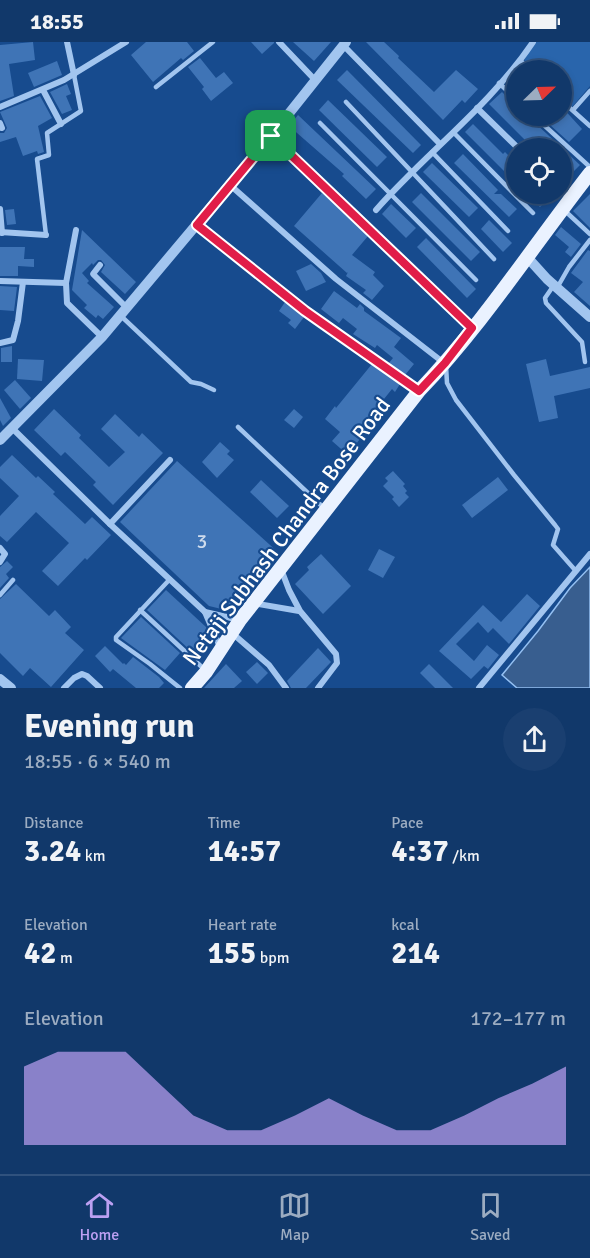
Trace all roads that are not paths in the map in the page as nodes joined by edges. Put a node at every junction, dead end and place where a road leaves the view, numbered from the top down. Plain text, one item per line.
1 (67, 42) edge
2 (126, 42) edge
3 (213, 42) edge
4 (533, 42) edge
5 (282, 43) edge
6 (344, 43) edge
7 (520, 60) edge
8 (74, 75) junction
9 (506, 76) edge
10 (315, 81) junction
11 (500, 83) junction
12 (156, 87) dead end
13 (506, 89) edge
14 (44, 90) junction
15 (590, 91) edge
16 (346, 102) dead end
17 (0, 107) edge
18 (477, 108) junction
19 (573, 110) joint
20 (320, 123) dead end
21 (61, 124) junction
22 (545, 126) edge
23 (590, 126) edge
24 (453, 132) junction
25 (271, 136) junction
26 (508, 138) edge
27 (440, 144) junction
28 (432, 152) junction
29 (590, 167) edge
30 (412, 171) junction
31 (588, 180) edge
32 (230, 185) junction
33 (391, 193) junction
34 (572, 193) edge
35 (561, 204) edge
36 (568, 204) edge
37 (0, 209) edge
38 (376, 210) dead end
39 (533, 213) dead end
40 (197, 225) junction
41 (76, 230) dead end
42 (508, 231) dead end
43 (1, 232) edge
44 (590, 234) edge
45 (46, 236) joint
46 (590, 240) edge
47 (494, 259) dead end
48 (523, 263) junction
49 (100, 265) dead end
50 (476, 280) dead end
51 (0, 281) edge
52 (23, 282) junction
53 (66, 283) junction
54 (553, 284) junction
55 (124, 312) junction
56 (590, 317) edge
57 (472, 328) junction
58 (102, 337) junction
59 (0, 343) edge
60 (585, 362) dead end
61 (445, 363) junction
62 (214, 390) dead end
63 (419, 391) junction
64 (238, 427) dead end
65 (12, 428) junction
66 (0, 440) edge
67 (170, 460) dead end
68 (327, 510) junction
69 (110, 524) junction
70 (0, 548) edge
71 (590, 554) edge
72 (0, 562) edge
73 (281, 568) junction
74 (574, 570) junction
75 (170, 579) junction
76 (13, 580) dead end
77 (0, 595) edge
78 (253, 603) junction
79 (140, 610) junction
80 (300, 611) junction
81 (205, 612) junction
82 (240, 620) junction
83 (232, 633) junction
84 (222, 650) junction
85 (206, 672) junction
86 (0, 679) edge
87 (11, 688) edge
88 (64, 688) edge
89 (100, 688) edge
90 (180, 688) edge
91 (192, 688) edge
92 (286, 688) edge
93 (318, 688) edge
94 (480, 688) edge

1 - 8 street
2 - 8 street
3 - 12 lane
4 - 7 street
5 - 10 street
6 - 10 street
6 - 27 street
8 - 14 street
8 - 21 lane
9 - 11 street
10 - 25 street
11 - 13 lane
11 - 18 street
14 - 17 street
14 - 21 street
15 - 19 lane
16 - 30 lane
18 - 24 street
18 - 26 street
19 - 23 lane
20 - 33 lane
21 - 45 lane
22 - 29 lane
24 - 27 street
24 - 39 lane
25 - 32 street
25 - 57 street
27 - 28 street
28 - 30 street
28 - 42 lane
30 - 33 street
30 - 47 lane
31 - 34 main road, Netaji Subhash Chandra Bose Road
32 - 40 street
32 - 61 street
33 - 38 street
33 - 50 lane
35 - 48 main road, Netaji Subhash Chandra Bose Road
36 - 44 lane
37 - 43 street
40 - 55 street
40 - 63 street
41 - 53 street
43 - 45 street
46 - 54 lane
48 - 54 street
48 - 57 main road, Netaji Subhash Chandra Bose Road
49 - 55 street
51 - 52 street
52 - 53 street
52 - 59 street
53 - 58 street
54 - 56 street
54 - 60 lane
55 - 58 street
55 - 62 lane
57 - 61 main road, Netaji Subhash Chandra Bose Road
58 - 65 street
61 - 63 main road, Netaji Subhash Chandra Bose Road
61 - 74 lane
63 - 68 main road, Netaji Subhash Chandra Bose Road
64 - 68 lane
65 - 66 street
65 - 69 street
67 - 69 street
68 - 73 main road, Netaji Subhash Chandra Bose Road
69 - 75 street
70 - 72 street
71 - 74 street
73 - 78 main road, Netaji Subhash Chandra Bose Road
73 - 80 street
74 - 94 street
75 - 79 lane
75 - 81 street
76 - 77 lane
78 - 80 street
78 - 82 main road, Netaji Subhash Chandra Bose Road
79 - 85 lane
79 - 90 lane
80 - 93 street
81 - 82 street
81 - 84 street
82 - 83 main road, Netaji Subhash Chandra Bose Road
83 - 84 main road, Netaji Subhash Chandra Bose Road
83 - 92 street
84 - 85 main road, Netaji Subhash Chandra Bose Road
85 - 91 main road, Netaji Subhash Chandra Bose Road
86 - 87 street
88 - 89 street

